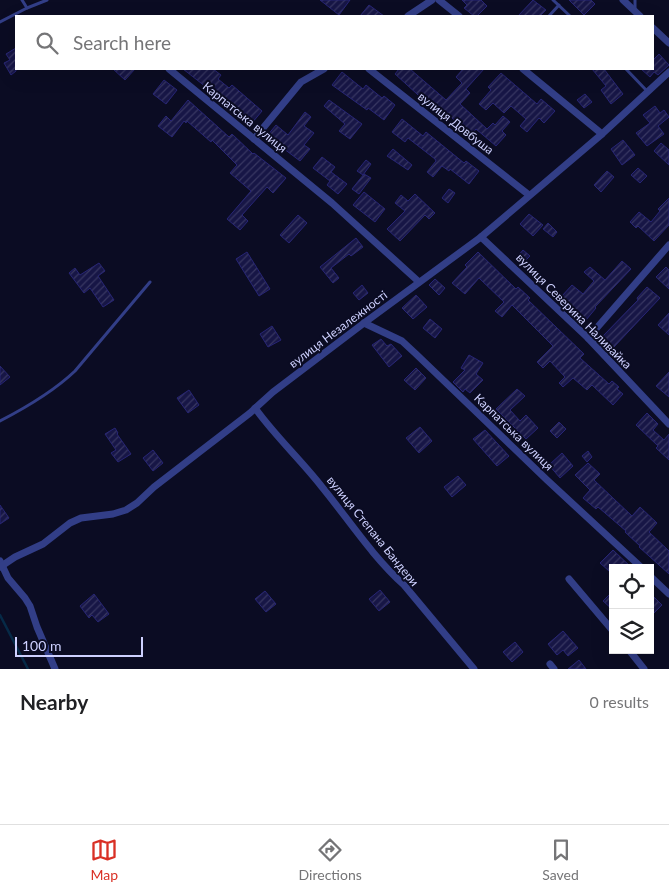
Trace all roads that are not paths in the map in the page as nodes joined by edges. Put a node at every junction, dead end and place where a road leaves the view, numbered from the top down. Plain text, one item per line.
1 (22, 0) edge
2 (48, 0) edge
3 (432, 0) edge
4 (439, 0) edge
5 (553, 0) edge
6 (623, 0) edge
7 (635, 0) edge
8 (559, 5) junction
9 (27, 8) junction
10 (638, 14) edge
11 (410, 15) edge
12 (458, 15) edge
13 (550, 15) edge
14 (569, 15) edge
15 (0, 22) edge
16 (654, 29) edge
17 (669, 43) edge
18 (170, 70) edge
19 (322, 70) edge
20 (370, 70) edge
21 (524, 70) edge
22 (627, 70) edge
23 (669, 72) edge
24 (648, 91) junction
25 (602, 134) junction
26 (254, 139) junction
27 (529, 195) junction
28 (481, 237) junction
29 (669, 245) edge
30 (150, 282) dead end
31 (419, 282) junction
32 (364, 323) junction
33 (588, 338) junction
34 (255, 408) junction
35 (0, 421) edge
36 (669, 424) edge
37 (1, 564) edge
38 (638, 564) edge
39 (569, 579) dead end
40 (654, 580) edge
41 (669, 594) edge
42 (609, 626) edge
43 (632, 654) edge
44 (55, 669) edge
45 (474, 669) edge
46 (644, 669) edge

1 - 9 lane
2 - 9 lane
3 - 11 street
4 - 12 street
5 - 8 lane
6 - 10 street
7 - 10 lane
8 - 13 lane
8 - 14 lane
9 - 15 lane
16 - 17 street
18 - 26 street, Карпатська вулиця
19 - 26 street
20 - 27 street, вулиця Довбуша
21 - 25 street
22 - 24 lane
23 - 24 street, вулиця Незалежності
24 - 25 street, вулиця Незалежності
25 - 27 street, вулиця Незалежності
26 - 31 street, Карпатська вулиця
27 - 28 street, вулиця Незалежності
28 - 31 street, вулиця Незалежності
28 - 33 street, вулиця Северина Наливайка
29 - 33 street
30 - 35 lane
31 - 32 street, вулиця Незалежності
32 - 34 street, вулиця Незалежності
32 - 38 street, Карпатська вулиця
33 - 36 street, вулиця Северина Наливайка
34 - 37 street, вулиця Незалежності
34 - 45 street, вулиця Степана Бандери
37 - 44 street
39 - 42 street
40 - 41 street
43 - 46 street

